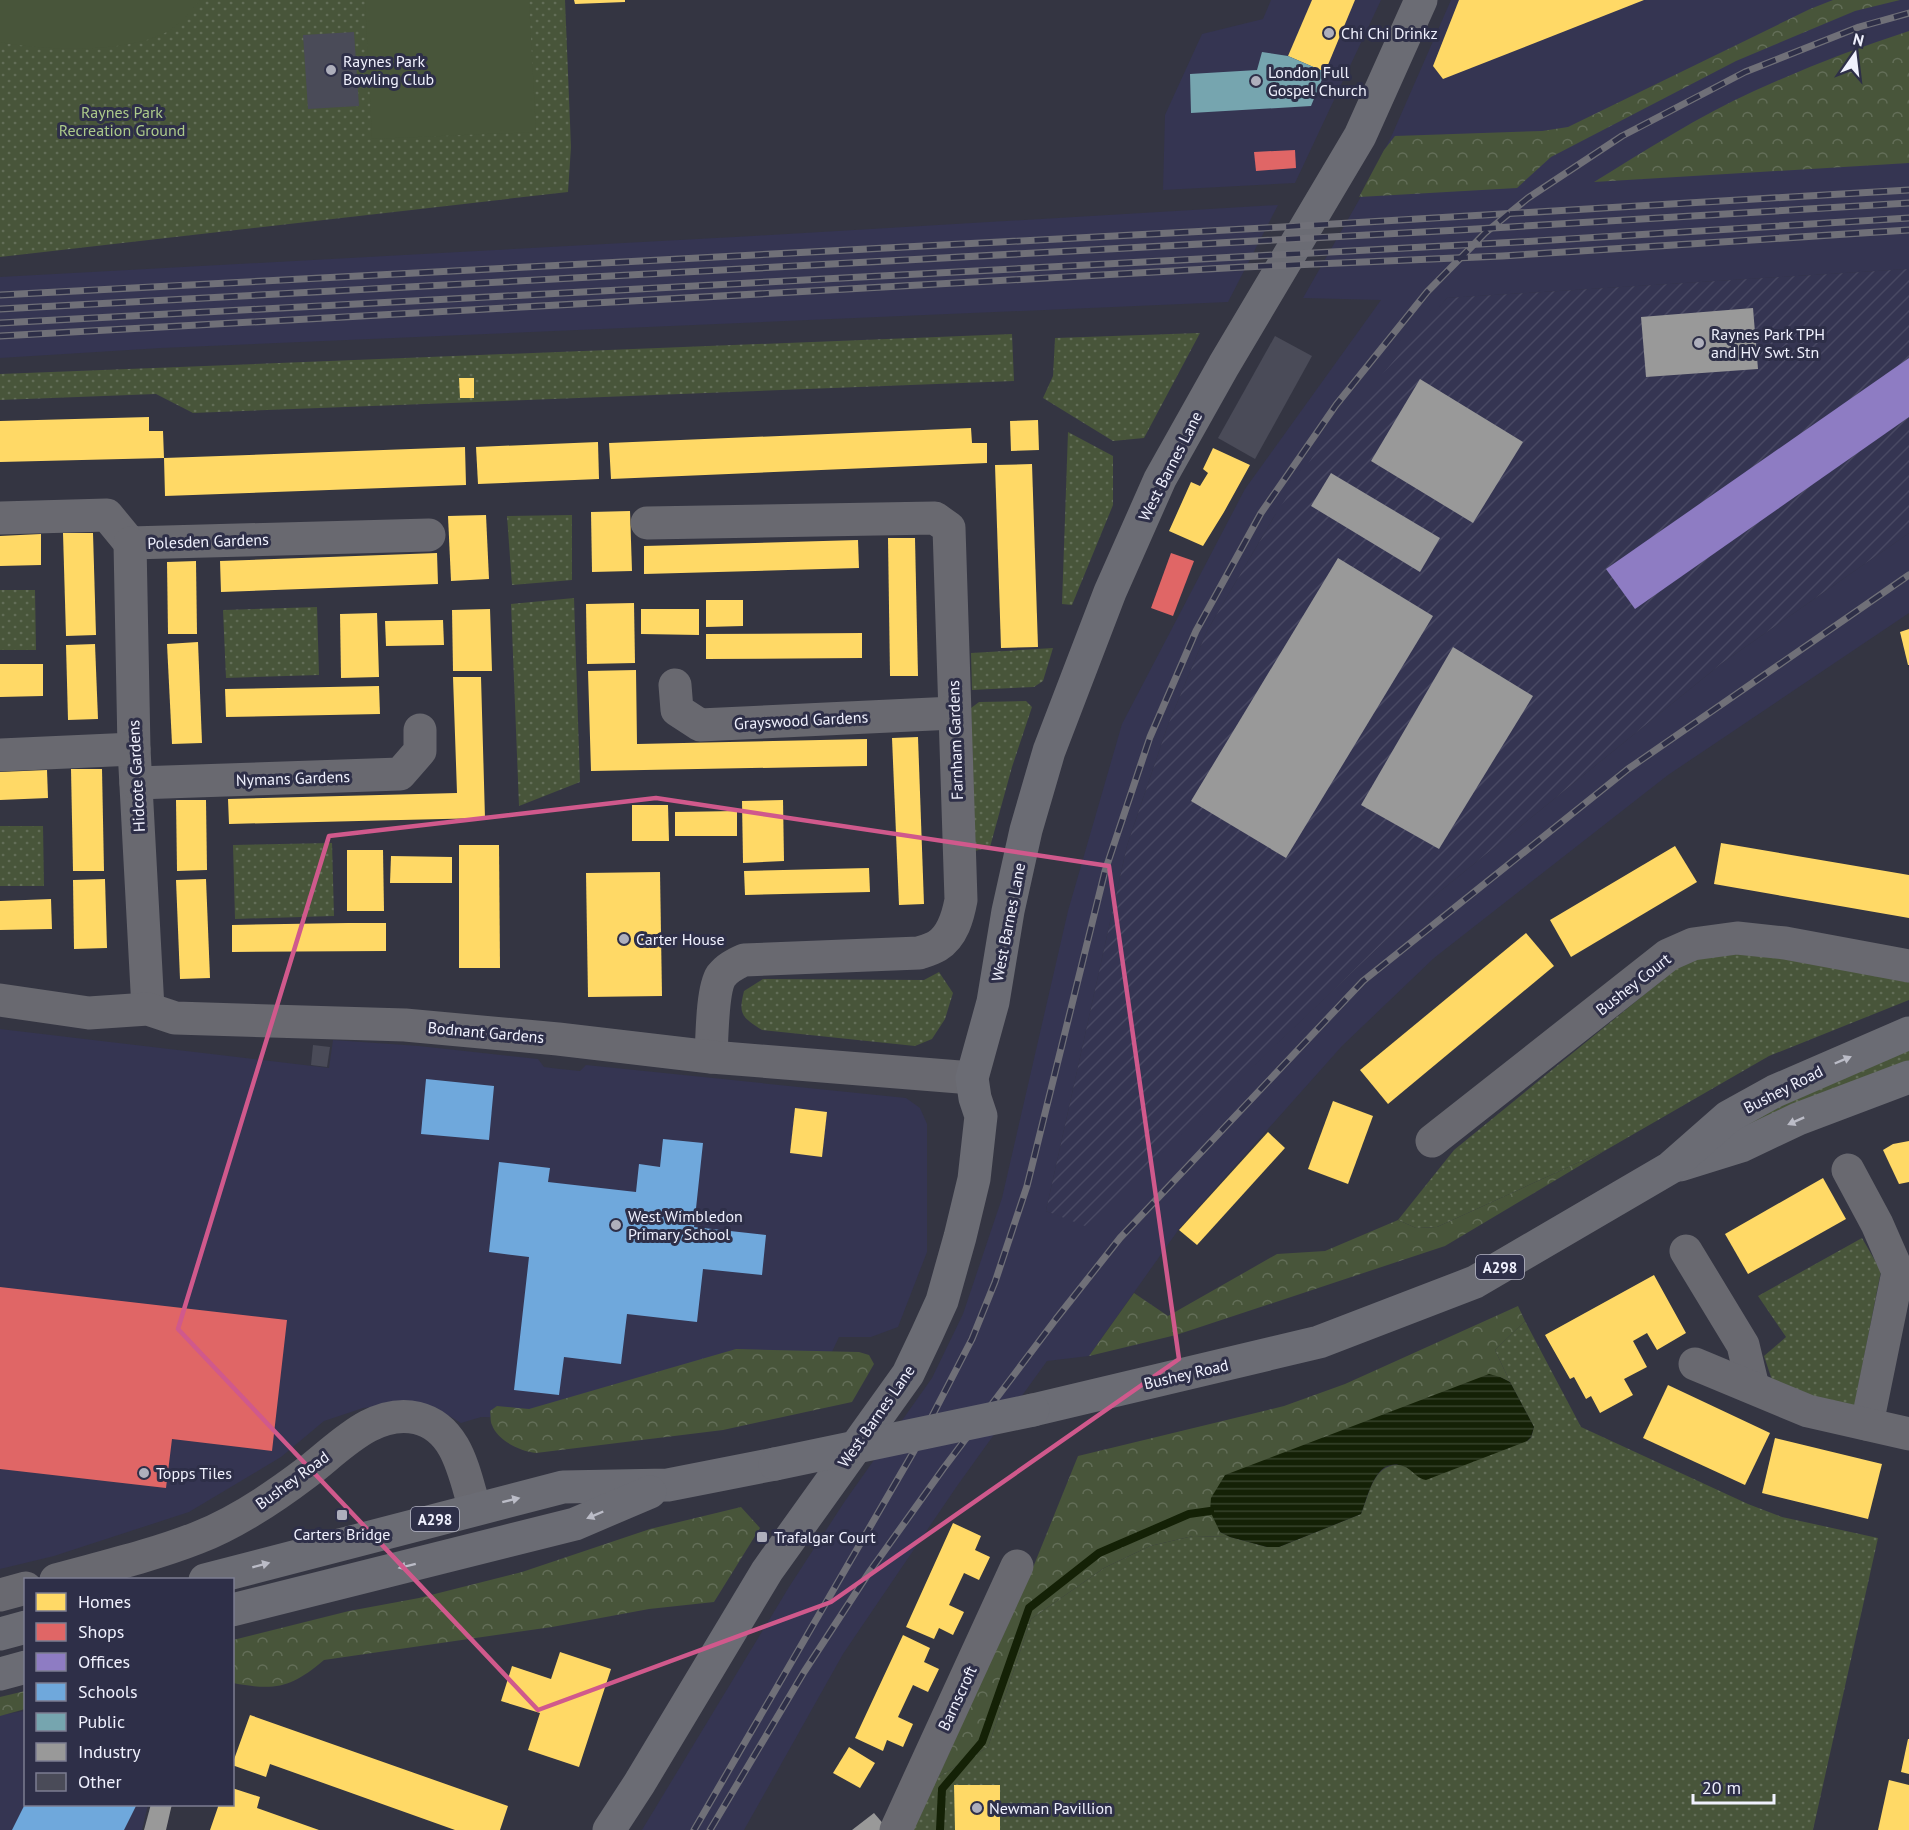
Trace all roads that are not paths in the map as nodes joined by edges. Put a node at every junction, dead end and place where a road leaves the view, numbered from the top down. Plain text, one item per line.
1 (1421, 0) edge
2 (0, 518) edge
3 (647, 523) dead end
4 (429, 535) dead end
5 (130, 543) junction
6 (675, 685) dead end
7 (954, 713) junction
8 (420, 730) dead end
9 (134, 749) junction
10 (0, 755) edge
11 (136, 783) junction
12 (1909, 966) edge
13 (0, 1000) edge
14 (148, 1009) junction
15 (1909, 1033) edge
16 (711, 1057) junction
17 (1909, 1077) edge
18 (972, 1078) junction
19 (1432, 1141) dead end
20 (1670, 1168) junction
21 (1848, 1170) dead end
22 (1686, 1251) dead end
23 (1695, 1364) dead end
24 (1753, 1387) junction
25 (1867, 1424) junction
26 (1909, 1434) edge
27 (668, 1485) junction
28 (475, 1509) junction
29 (1017, 1566) dead end
30 (63, 1578) edge
31 (213, 1578) edge
32 (24, 1588) edge
33 (0, 1594) edge
34 (234, 1610) edge
35 (24, 1628) edge
36 (0, 1634) edge
37 (24, 1668) edge
38 (0, 1674) edge
39 (609, 1830) edge
40 (896, 1830) edge

1 - 18 main road, West Barnes Lane
2 - 5 street, Polesden Gardens
3 - 7 street, Farnham Gardens
4 - 5 street, Polesden Gardens
5 - 9 street, Hidcote Gardens
6 - 7 street, Grayswood Gardens
7 - 16 street, Farnham Gardens
8 - 11 street, Nymans Gardens
9 - 10 street
9 - 11 street, Hidcote Gardens
11 - 14 street, Hidcote Gardens
12 - 19 street, Bushey Court
13 - 14 street, Bodnant Gardens
14 - 16 street, Bodnant Gardens
20 -> 15 main road, Bushey Road / A298
16 - 18 street, Bodnant Gardens
17 -> 20 main road, Bushey Road / A298
18 - 39 main road, West Barnes Lane
20 - 27 main road, Bushey Road / A298, bridge
21 - 25 street
22 - 24 street
23 - 24 street
24 - 25 street
25 - 26 street
28 -> 27 main road, Bushey Road / A298
27 -> 34 main road, Bushey Road / A298
28 - 30 street, Bushey Road
31 -> 28 main road, Bushey Road / A298
29 - 40 street, Barnscroft
32 - 33 street
35 - 36 main road
37 - 38 main road

